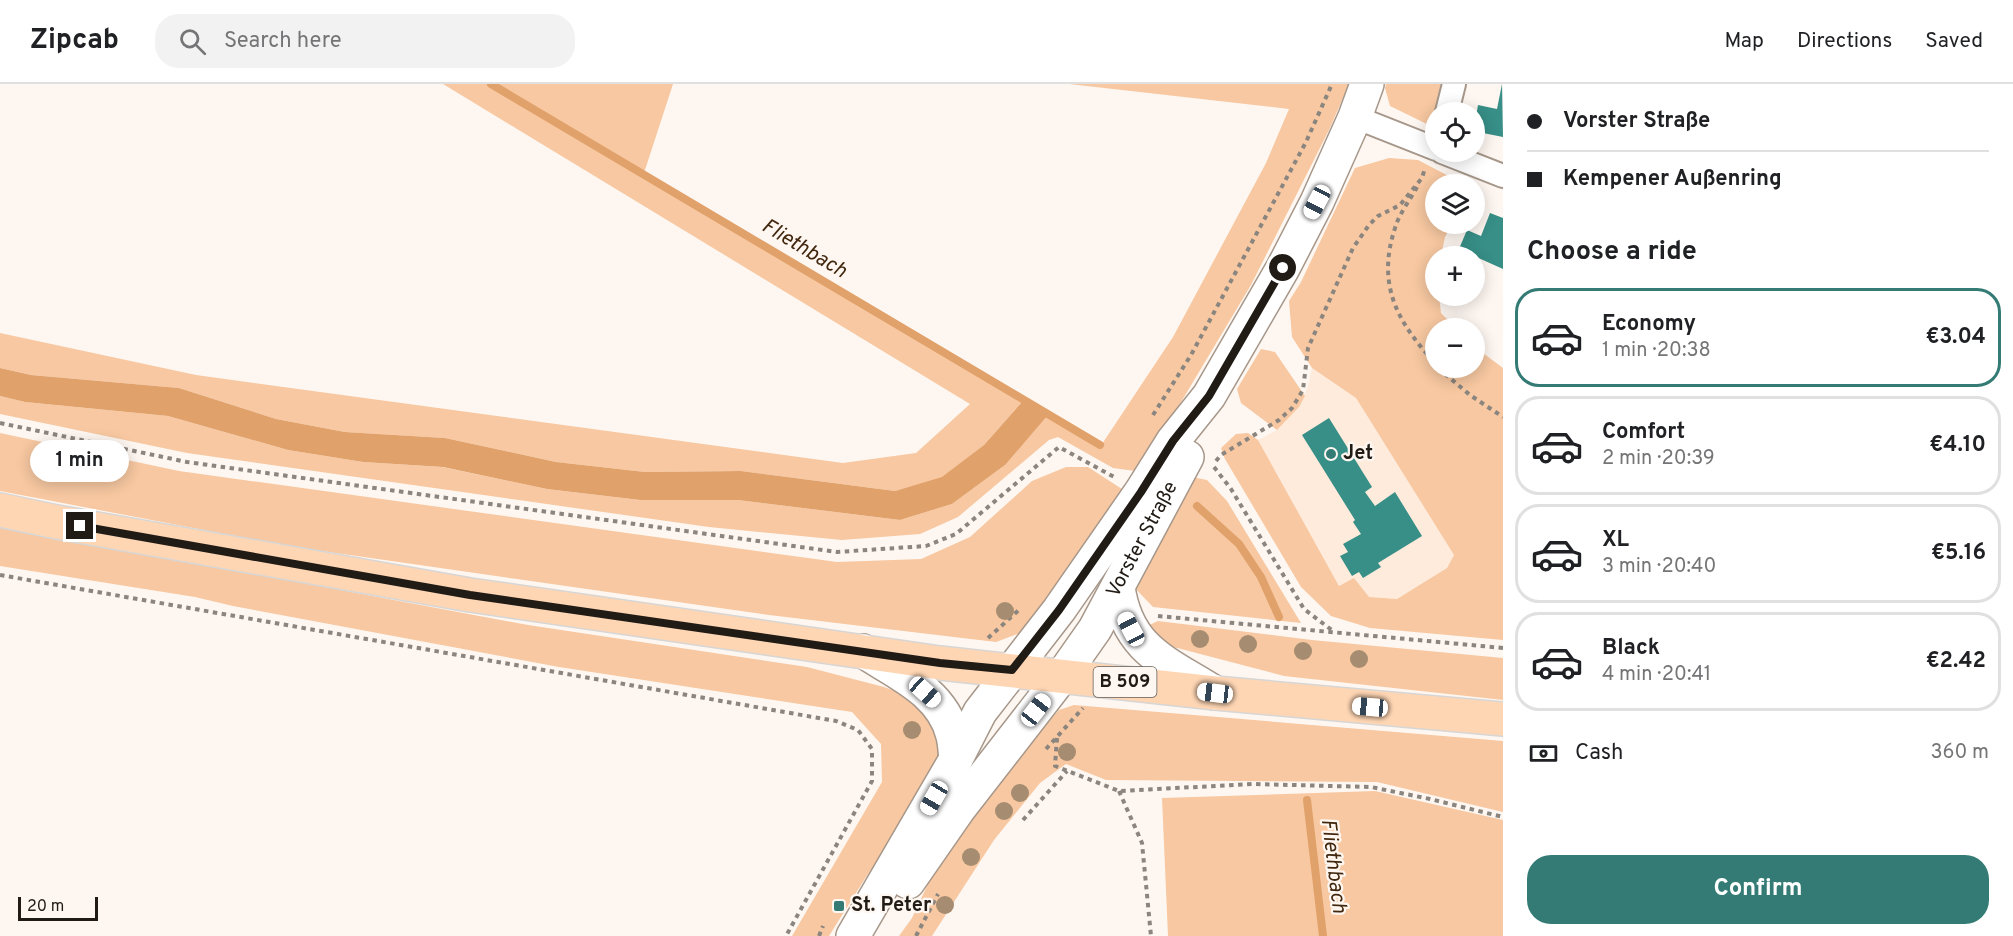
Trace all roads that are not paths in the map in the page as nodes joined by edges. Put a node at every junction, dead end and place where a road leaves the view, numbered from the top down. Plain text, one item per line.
1 (1367, 84) edge
2 (1454, 84) edge
3 (1450, 102) edge
4 (1355, 117) junction
5 (1425, 144) edge
6 (1469, 162) edge
7 (1503, 176) edge
8 (1209, 396) junction
9 (0, 510) edge
10 (1118, 587) junction
11 (863, 651) junction
12 (1012, 670) junction
13 (1062, 676) junction
14 (1215, 693) junction
15 (1503, 719) edge
16 (956, 759) junction
17 (854, 936) edge
18 (870, 936) edge

1 - 4 main road, Vorster Straße
2 - 3 street
4 - 5 street
4 - 8 main road, Vorster Straße
6 - 7 street
8 - 10 main road, Vorster Straße
8 - 12 main road, Vorster Straße
9 - 11 main road, B 509
10 - 13 main road, Vorster Straße
10 - 14 main road
11 - 12 main road, B 509
11 - 16 main road
12 - 13 main road, B 509
12 - 16 main road, Vorster Straße
13 - 14 main road, B 509
13 - 18 main road, Vorster Straße
14 - 15 main road, B 509
16 - 17 main road, Vorster Straße

